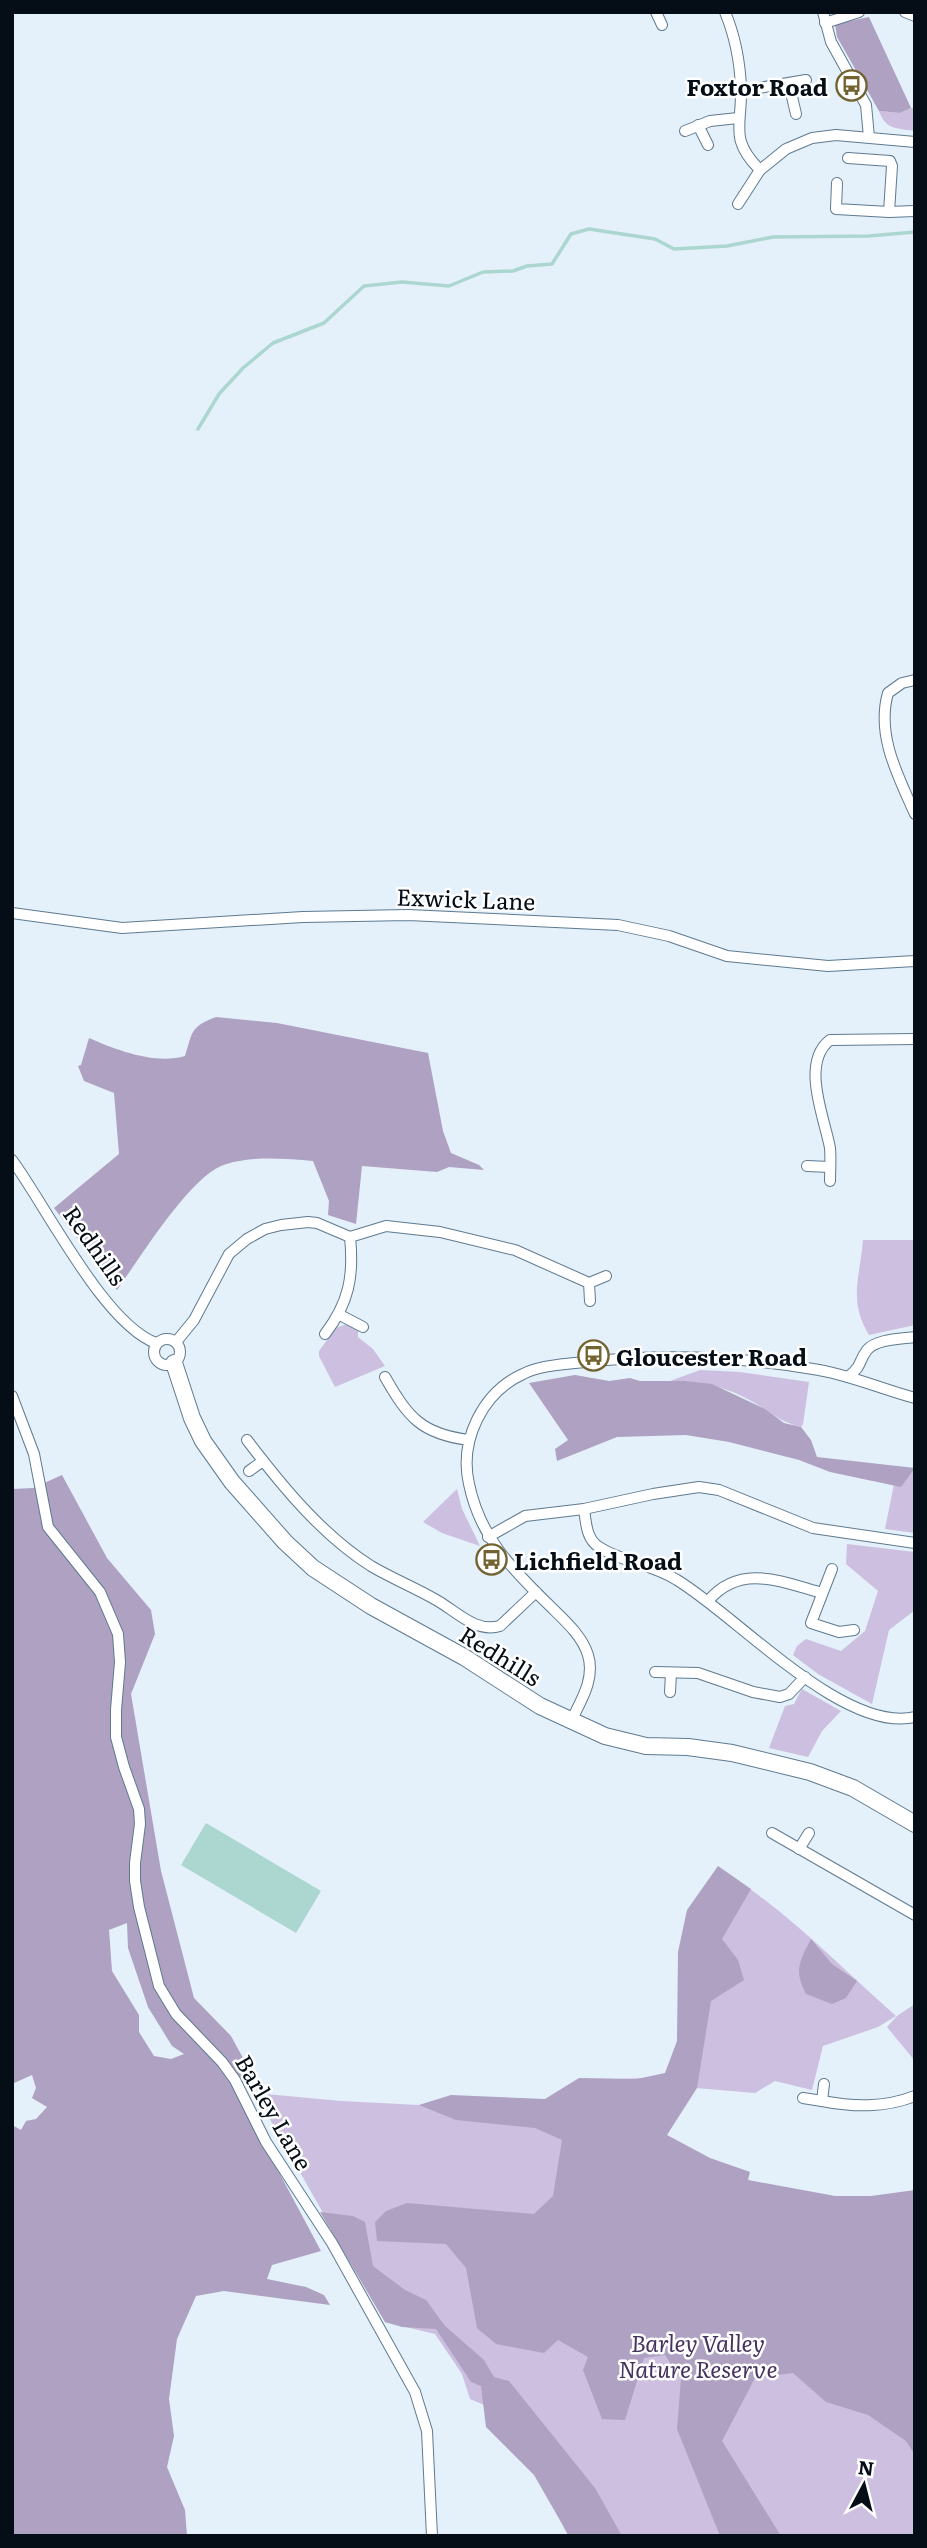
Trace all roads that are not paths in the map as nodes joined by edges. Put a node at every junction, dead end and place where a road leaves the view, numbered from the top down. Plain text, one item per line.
1 (656, 12) edge
2 (725, 12) edge
3 (859, 12) edge
4 (905, 12) edge
5 (915, 16) edge
6 (824, 18) edge
7 (662, 25) dead end
8 (806, 80) dead end
9 (789, 84) junction
10 (741, 91) junction
11 (796, 114) dead end
12 (738, 118) junction
13 (698, 125) junction
14 (685, 131) dead end
15 (869, 137) junction
16 (915, 142) edge
17 (708, 145) dead end
18 (848, 158) dead end
19 (760, 170) junction
20 (837, 183) dead end
21 (738, 204) dead end
22 (915, 211) edge
23 (889, 212) junction
24 (915, 680) edge
25 (915, 814) edge
26 (12, 913) edge
27 (915, 961) edge
28 (915, 1039) edge
29 (12, 1160) edge
30 (807, 1167) dead end
31 (830, 1167) junction
32 (830, 1181) dead end
33 (350, 1237) junction
34 (606, 1276) dead end
35 (589, 1283) junction
36 (590, 1301) dead end
37 (340, 1315) junction
38 (363, 1327) dead end
39 (325, 1334) dead end
40 (915, 1336) edge
41 (176, 1342) junction
42 (156, 1343) junction
43 (174, 1363) junction
44 (385, 1377) dead end
45 (848, 1377) junction
46 (395, 1395) junction
47 (12, 1396) edge
48 (915, 1398) edge
49 (384, 1403) dead end
50 (247, 1440) dead end
51 (469, 1440) junction
52 (263, 1461) junction
53 (249, 1471) dead end
54 (584, 1509) junction
55 (488, 1536) junction
56 (915, 1543) edge
57 (832, 1569) dead end
58 (536, 1592) junction
59 (822, 1593) junction
60 (709, 1600) junction
61 (854, 1630) dead end
62 (655, 1672) dead end
63 (671, 1673) junction
64 (805, 1677) junction
65 (670, 1692) dead end
66 (915, 1717) edge
67 (572, 1719) junction
68 (915, 1824) edge
69 (772, 1833) dead end
70 (809, 1833) dead end
71 (799, 1849) junction
72 (915, 1915) edge
73 (824, 2084) dead end
74 (915, 2096) edge
75 (803, 2098) dead end
76 (822, 2101) junction
77 (432, 2536) edge

1 - 7 street
2 - 10 street
3 - 6 street
4 - 5 street
6 - 15 street
8 - 9 street
9 - 10 street
9 - 11 street
10 - 12 street
12 - 13 street
12 - 19 street
13 - 14 street
13 - 17 street
15 - 16 street
15 - 19 street
18 - 23 street
19 - 21 street
20 - 23 street
22 - 23 street
24 - 25 street
26 - 27 street, Exwick Lane
28 - 31 street
29 - 42 street, Redhills
30 - 31 street
31 - 32 street
33 - 35 street
33 - 37 street
33 - 41 street
34 - 35 street
35 - 36 street
37 - 38 street
37 - 39 street
40 - 45 street
41 - 42 street
41 - 43 street, Redhills
42 - 43 street, Redhills
43 - 67 street, Redhills
44 - 46 street
45 - 48 street
45 - 51 street
46 - 49 street
46 - 51 street
47 - 77 street, Barley Lane
50 - 52 street
51 - 55 street
52 - 53 street
52 - 58 street
54 - 55 street
54 - 56 street
54 - 60 street
55 - 58 street
57 - 59 street
58 - 67 street
59 - 60 street
59 - 61 street
60 - 64 street
62 - 63 street
63 - 64 street
63 - 65 street
64 - 66 street
67 - 68 street, Redhills
69 - 71 street
70 - 71 street
71 - 72 street
73 - 76 street
74 - 76 street
75 - 76 street

